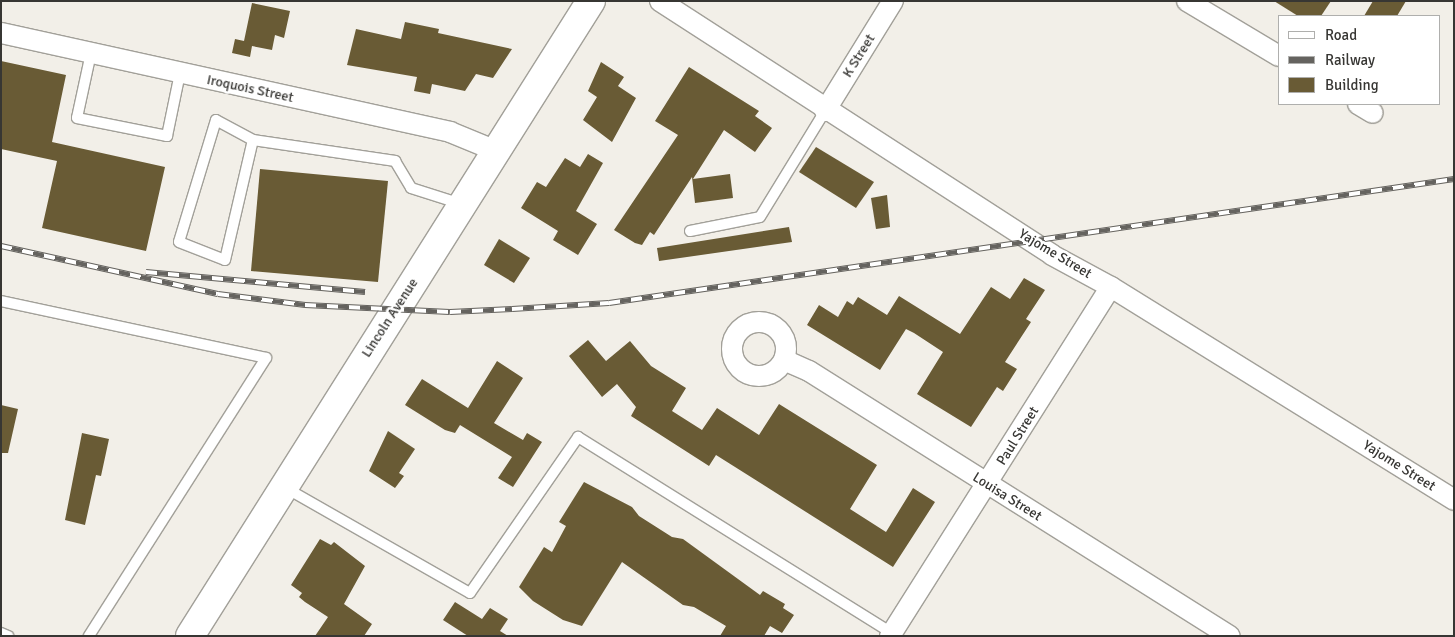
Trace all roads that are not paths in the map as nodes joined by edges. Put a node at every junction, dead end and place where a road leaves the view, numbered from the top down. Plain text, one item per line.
1 (592, 1) edge
2 (660, 1) edge
3 (893, 1) edge
4 (1187, 1) edge
5 (1, 32) edge
6 (91, 53) junction
7 (1278, 55) edge
8 (180, 73) junction
9 (825, 111) junction
10 (253, 140) junction
11 (496, 151) junction
12 (462, 204) junction
13 (690, 231) dead end
14 (1111, 287) junction
15 (1, 301) edge
16 (784, 360) dead end
17 (987, 485) junction
18 (284, 486) junction
19 (1454, 500) edge
20 (1, 633) edge
21 (891, 634) edge
22 (8, 636) edge
23 (89, 636) edge
24 (190, 636) edge
25 (1229, 636) edge

1 - 11 main road, Lincoln Avenue
2 - 9 street, Yajome Street
3 - 9 street, K Street
4 - 7 street
5 - 6 street, Iroquois Street
6 - 8 street, Iroquois Street
6 - 8 lane
8 - 11 street, Iroquois Street
9 - 13 lane
9 - 14 street, Yajome Street
10 - 10 lane
10 - 12 lane
11 - 12 main road, Lincoln Avenue
12 - 18 main road, Lincoln Avenue
14 - 17 street, Paul Street
14 - 19 street, Yajome Street
15 - 23 lane
16 - 17 street, Louisa Street
17 - 21 street, Paul Street
17 - 25 street, Louisa Street
18 - 21 lane
18 - 24 main road, Lincoln Avenue
20 - 22 lane

